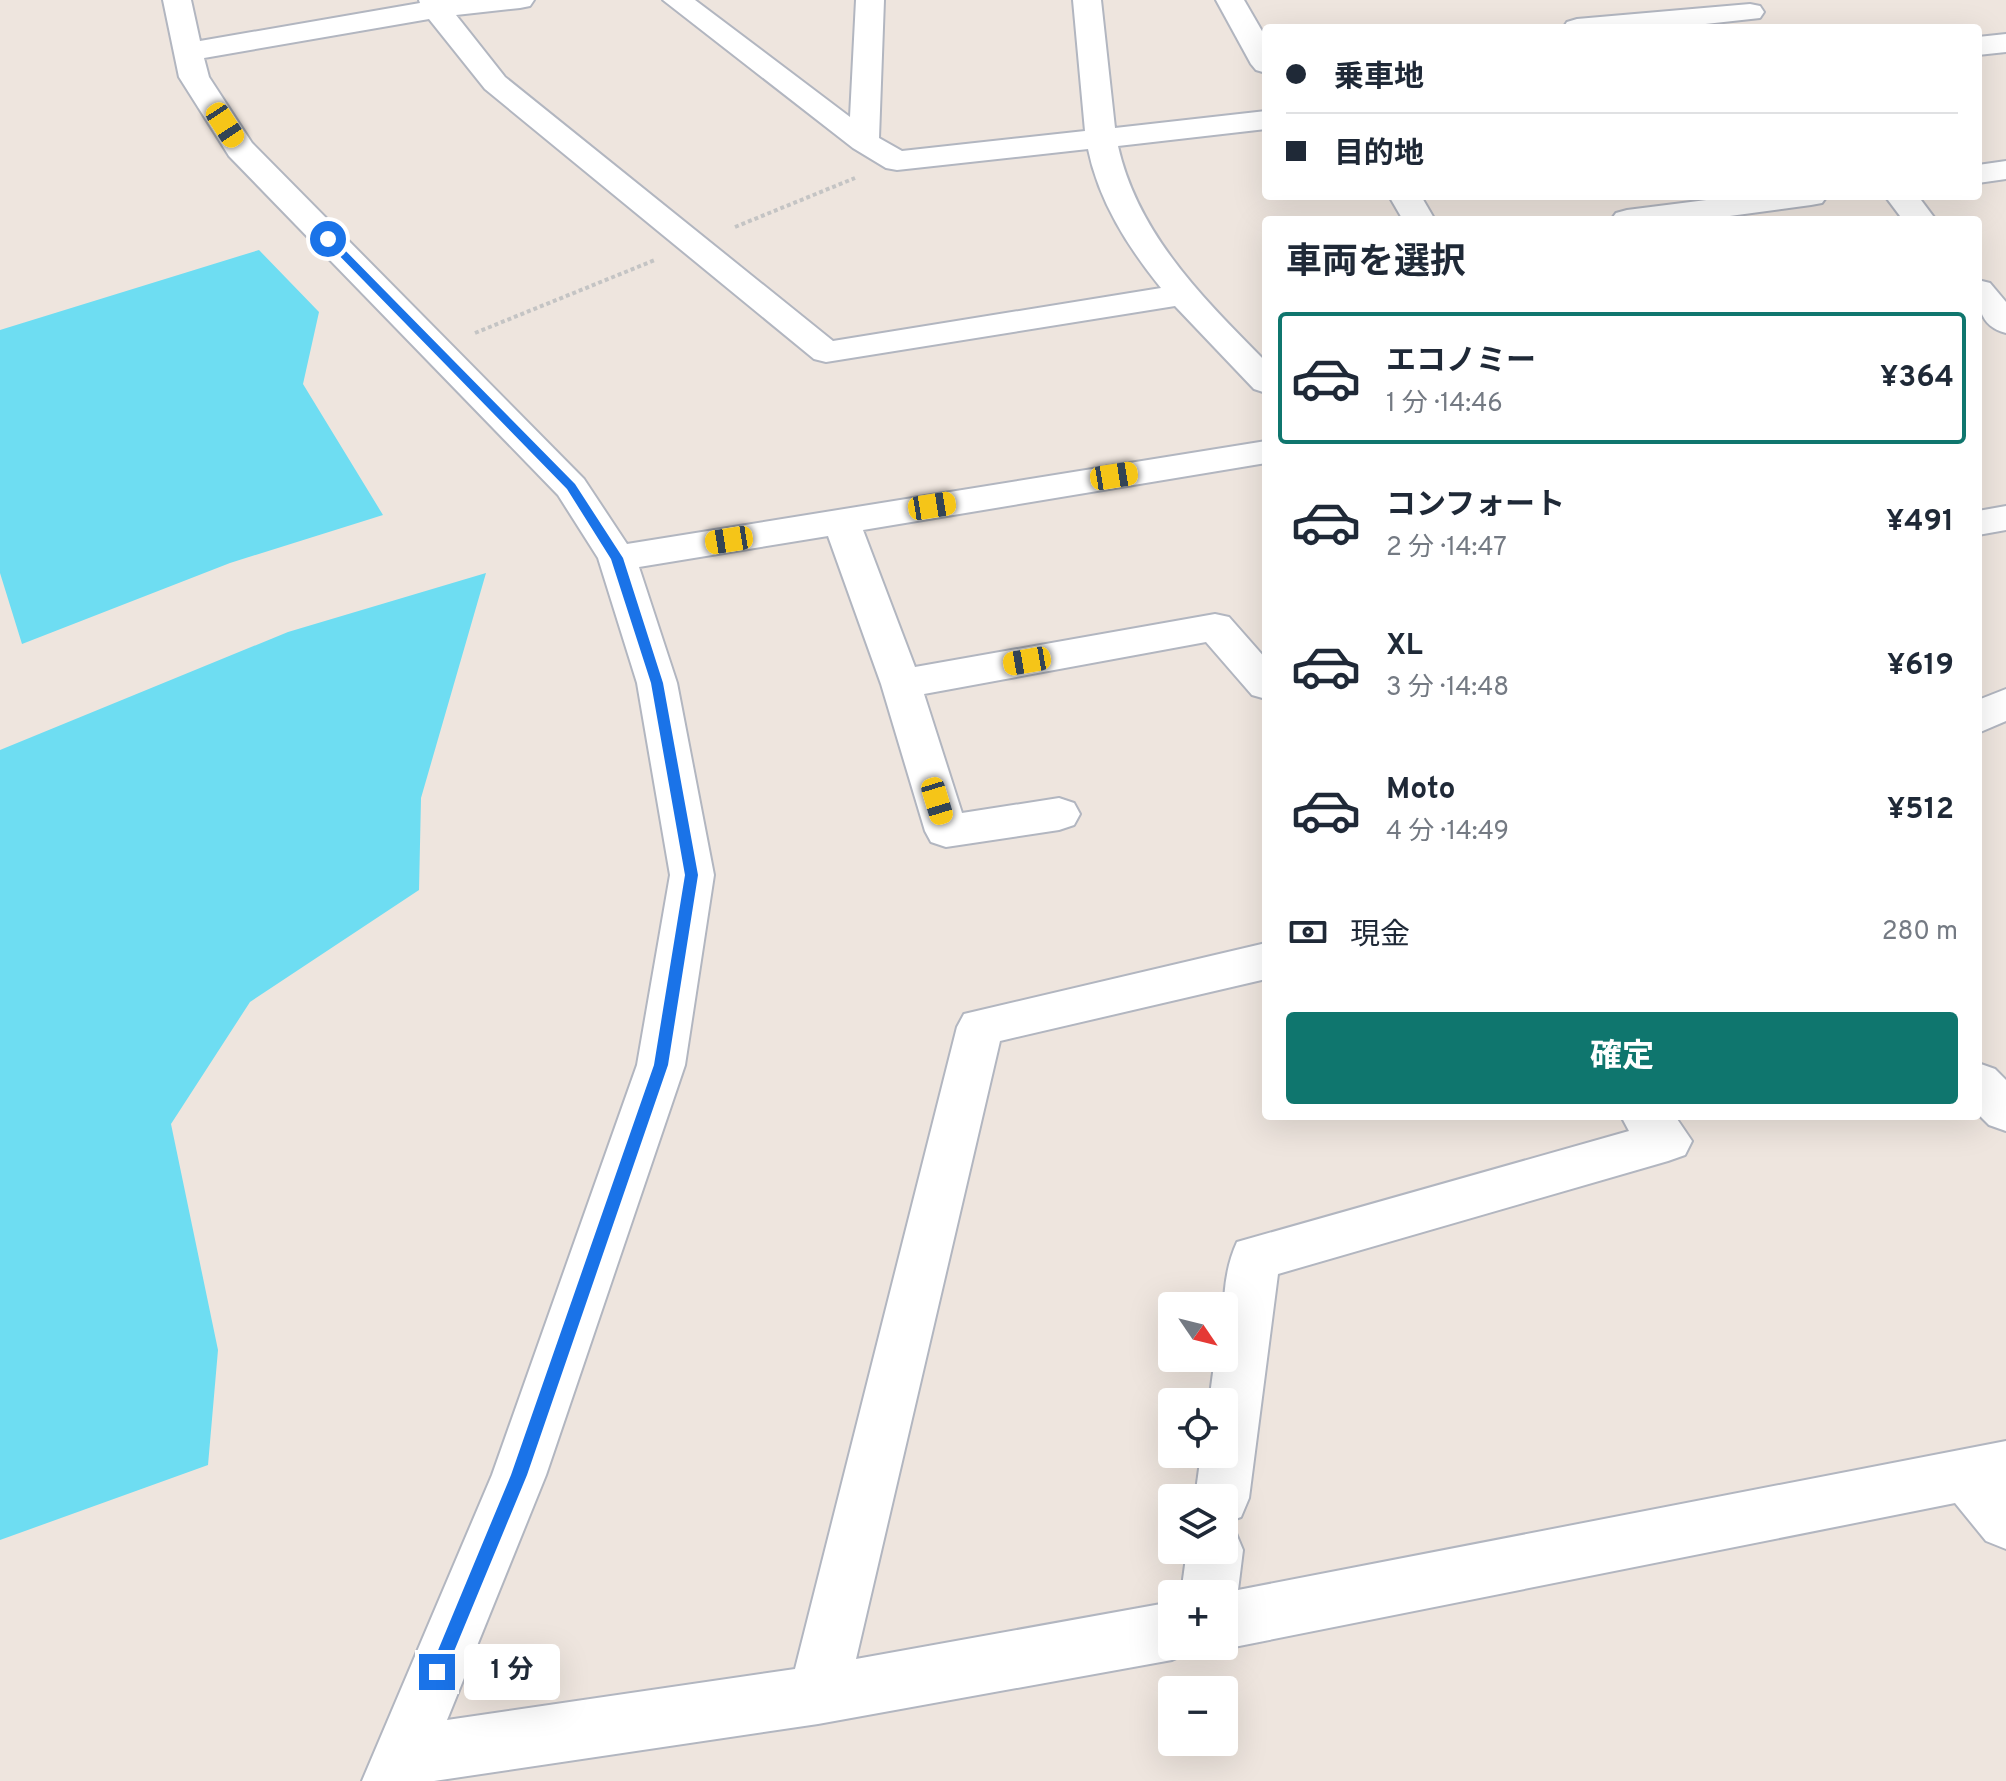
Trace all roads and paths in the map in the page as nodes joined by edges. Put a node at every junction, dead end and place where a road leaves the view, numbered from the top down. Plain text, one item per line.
1 (177, 0) edge
2 (520, 0) edge
3 (677, 0) edge
4 (870, 0) edge
5 (1087, 0) edge
6 (1230, 0) edge
7 (435, 5) edge
8 (1751, 13) edge
9 (1623, 24) edge
10 (2006, 43) edge
11 (1982, 46) edge
12 (187, 52) junction
13 (1262, 54) edge
14 (1262, 120) edge
15 (1103, 138) junction
16 (864, 142) junction
17 (2006, 170) edge
18 (1982, 173) edge
19 (1780, 200) edge
20 (1904, 200) edge
21 (1658, 216) edge
22 (1917, 216) edge
23 (1182, 295) junction
24 (1982, 295) edge
25 (2006, 326) edge
26 (1982, 332) edge
27 (1262, 378) edge
28 (1262, 453) edge
29 (2006, 518) edge
30 (841, 521) junction
31 (1982, 522) edge
32 (617, 558) junction
33 (1262, 680) edge
34 (901, 684) junction
35 (2006, 703) edge
36 (1982, 716) edge
37 (1059, 814) dead end
38 (1262, 962) edge
39 (1649, 1120) edge
40 (1986, 1471) edge
41 (1224, 1484) edge
42 (2006, 1522) edge
43 (1238, 1618) edge
44 (1158, 1634) edge
45 (818, 1695) junction
46 (397, 1769) edge

1 - 12 street
2 - 7 street
3 - 16 street
4 - 16 street
5 - 15 street
6 - 13 street
7 - 12 street
7 - 23 street
8 - 9 street
10 - 11 street
12 - 32 street
14 - 15 street
15 - 16 street
15 - 23 street
17 - 18 street
19 - 21 street
20 - 22 street
23 - 27 street
24 - 25 street
25 - 26 street
28 - 30 street
29 - 31 street
30 - 32 street
30 - 34 street
32 - 46 street
33 - 34 street
34 - 37 street
35 - 36 street
38 - 45 street
39 - 41 street
40 - 42 street
40 - 43 street
44 - 45 street
45 - 46 street

